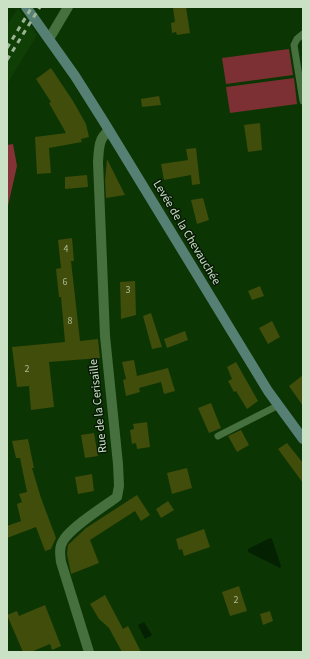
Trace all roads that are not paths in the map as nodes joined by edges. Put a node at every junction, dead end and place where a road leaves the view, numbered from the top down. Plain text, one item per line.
1 (26, 7) edge
2 (68, 7) edge
3 (303, 34) edge
4 (49, 39) junction
5 (303, 101) edge
6 (109, 131) junction
7 (278, 406) junction
8 (218, 436) dead end
9 (303, 439) edge
10 (89, 652) edge

1 - 4 street, Levée de la Chevauchée
2 - 4 street
3 - 5 lane
4 - 6 street, Levée de la Chevauchée
6 - 7 street, Levée de la Chevauchée
6 - 10 street, Rue de la Cerisaille
7 - 8 lane
7 - 9 street, Levée de la Chevauchée

